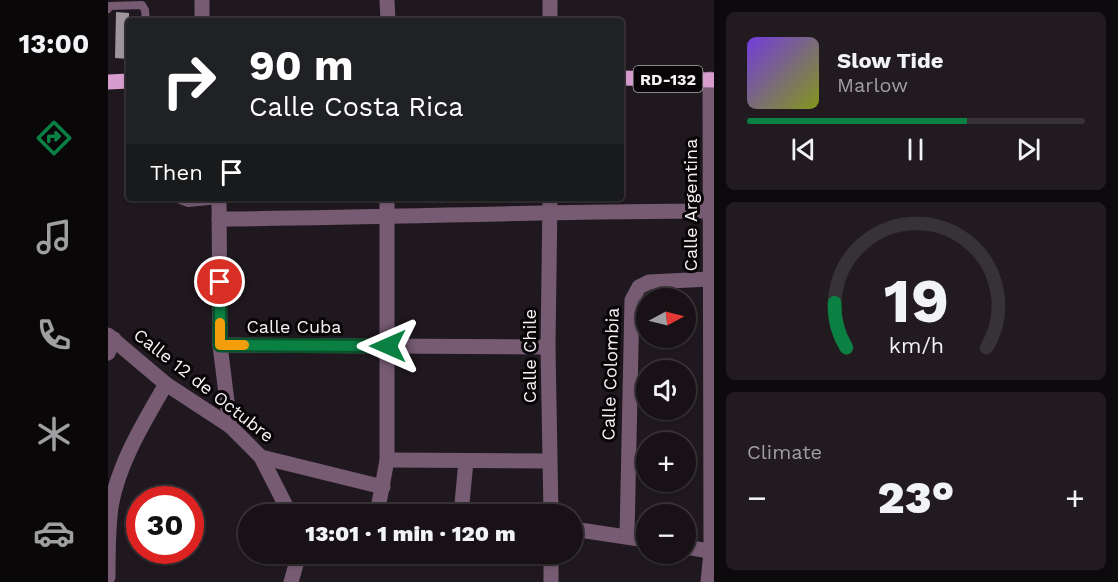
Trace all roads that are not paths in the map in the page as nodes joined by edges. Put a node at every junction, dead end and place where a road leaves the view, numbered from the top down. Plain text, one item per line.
1 (202, 0) edge
2 (387, 0) edge
3 (550, 0) edge
4 (108, 9) edge
5 (146, 18) edge
6 (202, 18) edge
7 (388, 18) edge
8 (550, 18) edge
9 (624, 78) edge
10 (712, 79) edge
11 (126, 81) edge
12 (108, 82) edge
13 (219, 201) edge
14 (387, 201) edge
15 (550, 205) edge
16 (712, 211) edge
17 (387, 218) junction
18 (219, 219) junction
19 (710, 279) junction
20 (110, 342) edge
21 (220, 345) junction
22 (388, 346) junction
23 (548, 347) junction
24 (166, 384) junction
25 (231, 426) junction
26 (261, 457) junction
27 (387, 460) junction
28 (466, 461) junction
29 (548, 461) junction
30 (383, 487) junction
31 (285, 504) edge
32 (379, 504) edge
33 (462, 504) edge
34 (550, 504) edge
35 (583, 530) edge
36 (627, 536) junction
37 (636, 538) edge
38 (696, 549) edge
39 (713, 552) edge
40 (296, 564) edge
41 (551, 564) edge
42 (108, 577) edge
43 (291, 582) edge
44 (551, 582) edge
45 (708, 582) edge

1 - 6 street
2 - 7 street
3 - 8 street
4 - 5 lane
9 - 10 main road, RD-132
10 - 16 street, Calle Argentina
11 - 12 main road
13 - 18 street
14 - 17 street
15 - 16 street
15 - 17 street
15 - 23 street, Calle Chile
16 - 19 street, Calle Argentina
17 - 18 street
17 - 22 street
18 - 21 street
19 - 36 street, Calle Colombia
19 - 39 street, Calle Argentina
20 - 24 street, Calle 12 de Octubre
21 - 22 street, Calle Cuba
21 - 25 street
22 - 23 street, Calle Cuba
22 - 27 street
23 - 29 street, Calle Chile
24 - 25 street, Calle 12 de Octubre
24 - 42 street
25 - 26 street, Calle 12 de Octubre
26 - 30 street, Calle 12 de Octubre
26 - 31 street
27 - 28 street
27 - 30 street
28 - 29 street
28 - 33 street
29 - 34 street, Calle Chile
30 - 32 street
35 - 36 street
36 - 37 street
38 - 39 street
39 - 45 street, Calle Argentina
40 - 43 street
41 - 44 street

